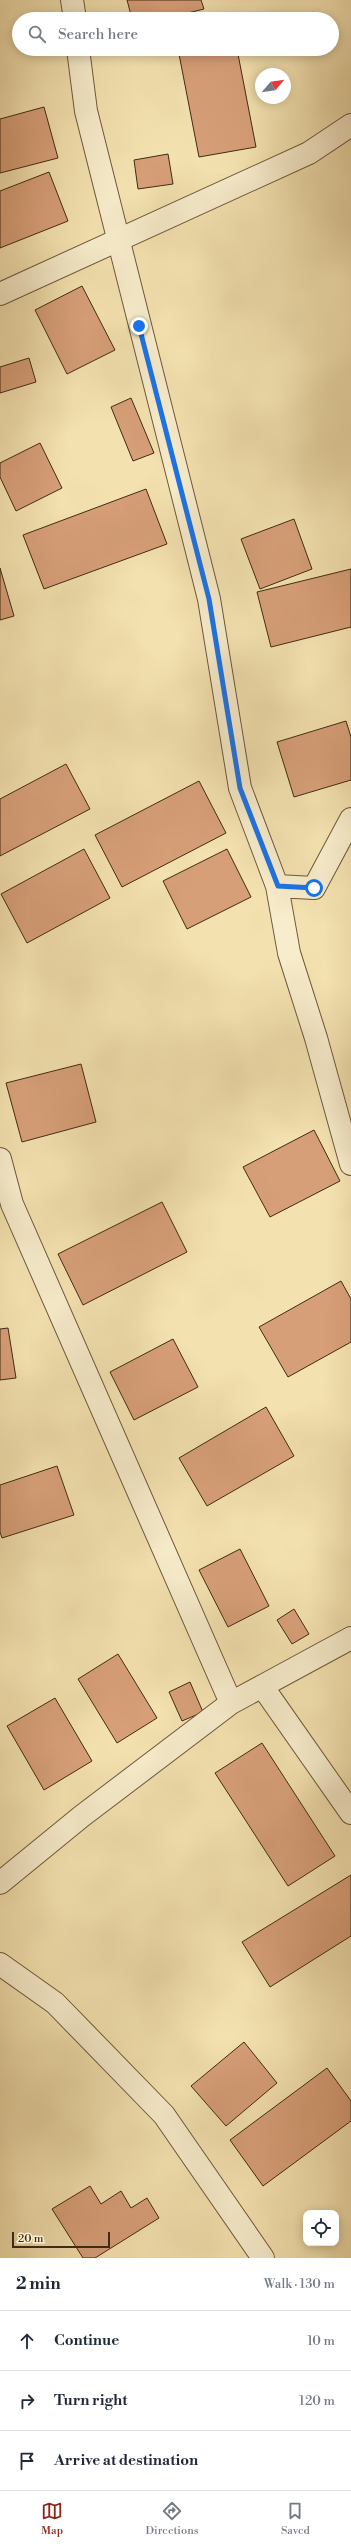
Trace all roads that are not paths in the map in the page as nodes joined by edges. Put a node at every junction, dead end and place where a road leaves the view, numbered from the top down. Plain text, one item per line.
1 (72, 0) edge
2 (74, 12) edge
3 (79, 56) edge
4 (351, 125) edge
5 (0, 294) edge
6 (351, 819) edge
7 (278, 886) junction
8 (0, 1159) edge
9 (351, 1164) edge
10 (351, 1638) edge
11 (262, 1686) junction
12 (231, 1703) junction
13 (351, 1813) edge
14 (0, 1883) edge
15 (0, 1964) edge
16 (263, 2258) edge

1 - 2 street
3 - 7 street
4 - 5 street
6 - 7 street
7 - 9 street
8 - 12 street
10 - 11 street
11 - 12 street
11 - 13 street
12 - 14 street
15 - 16 street

